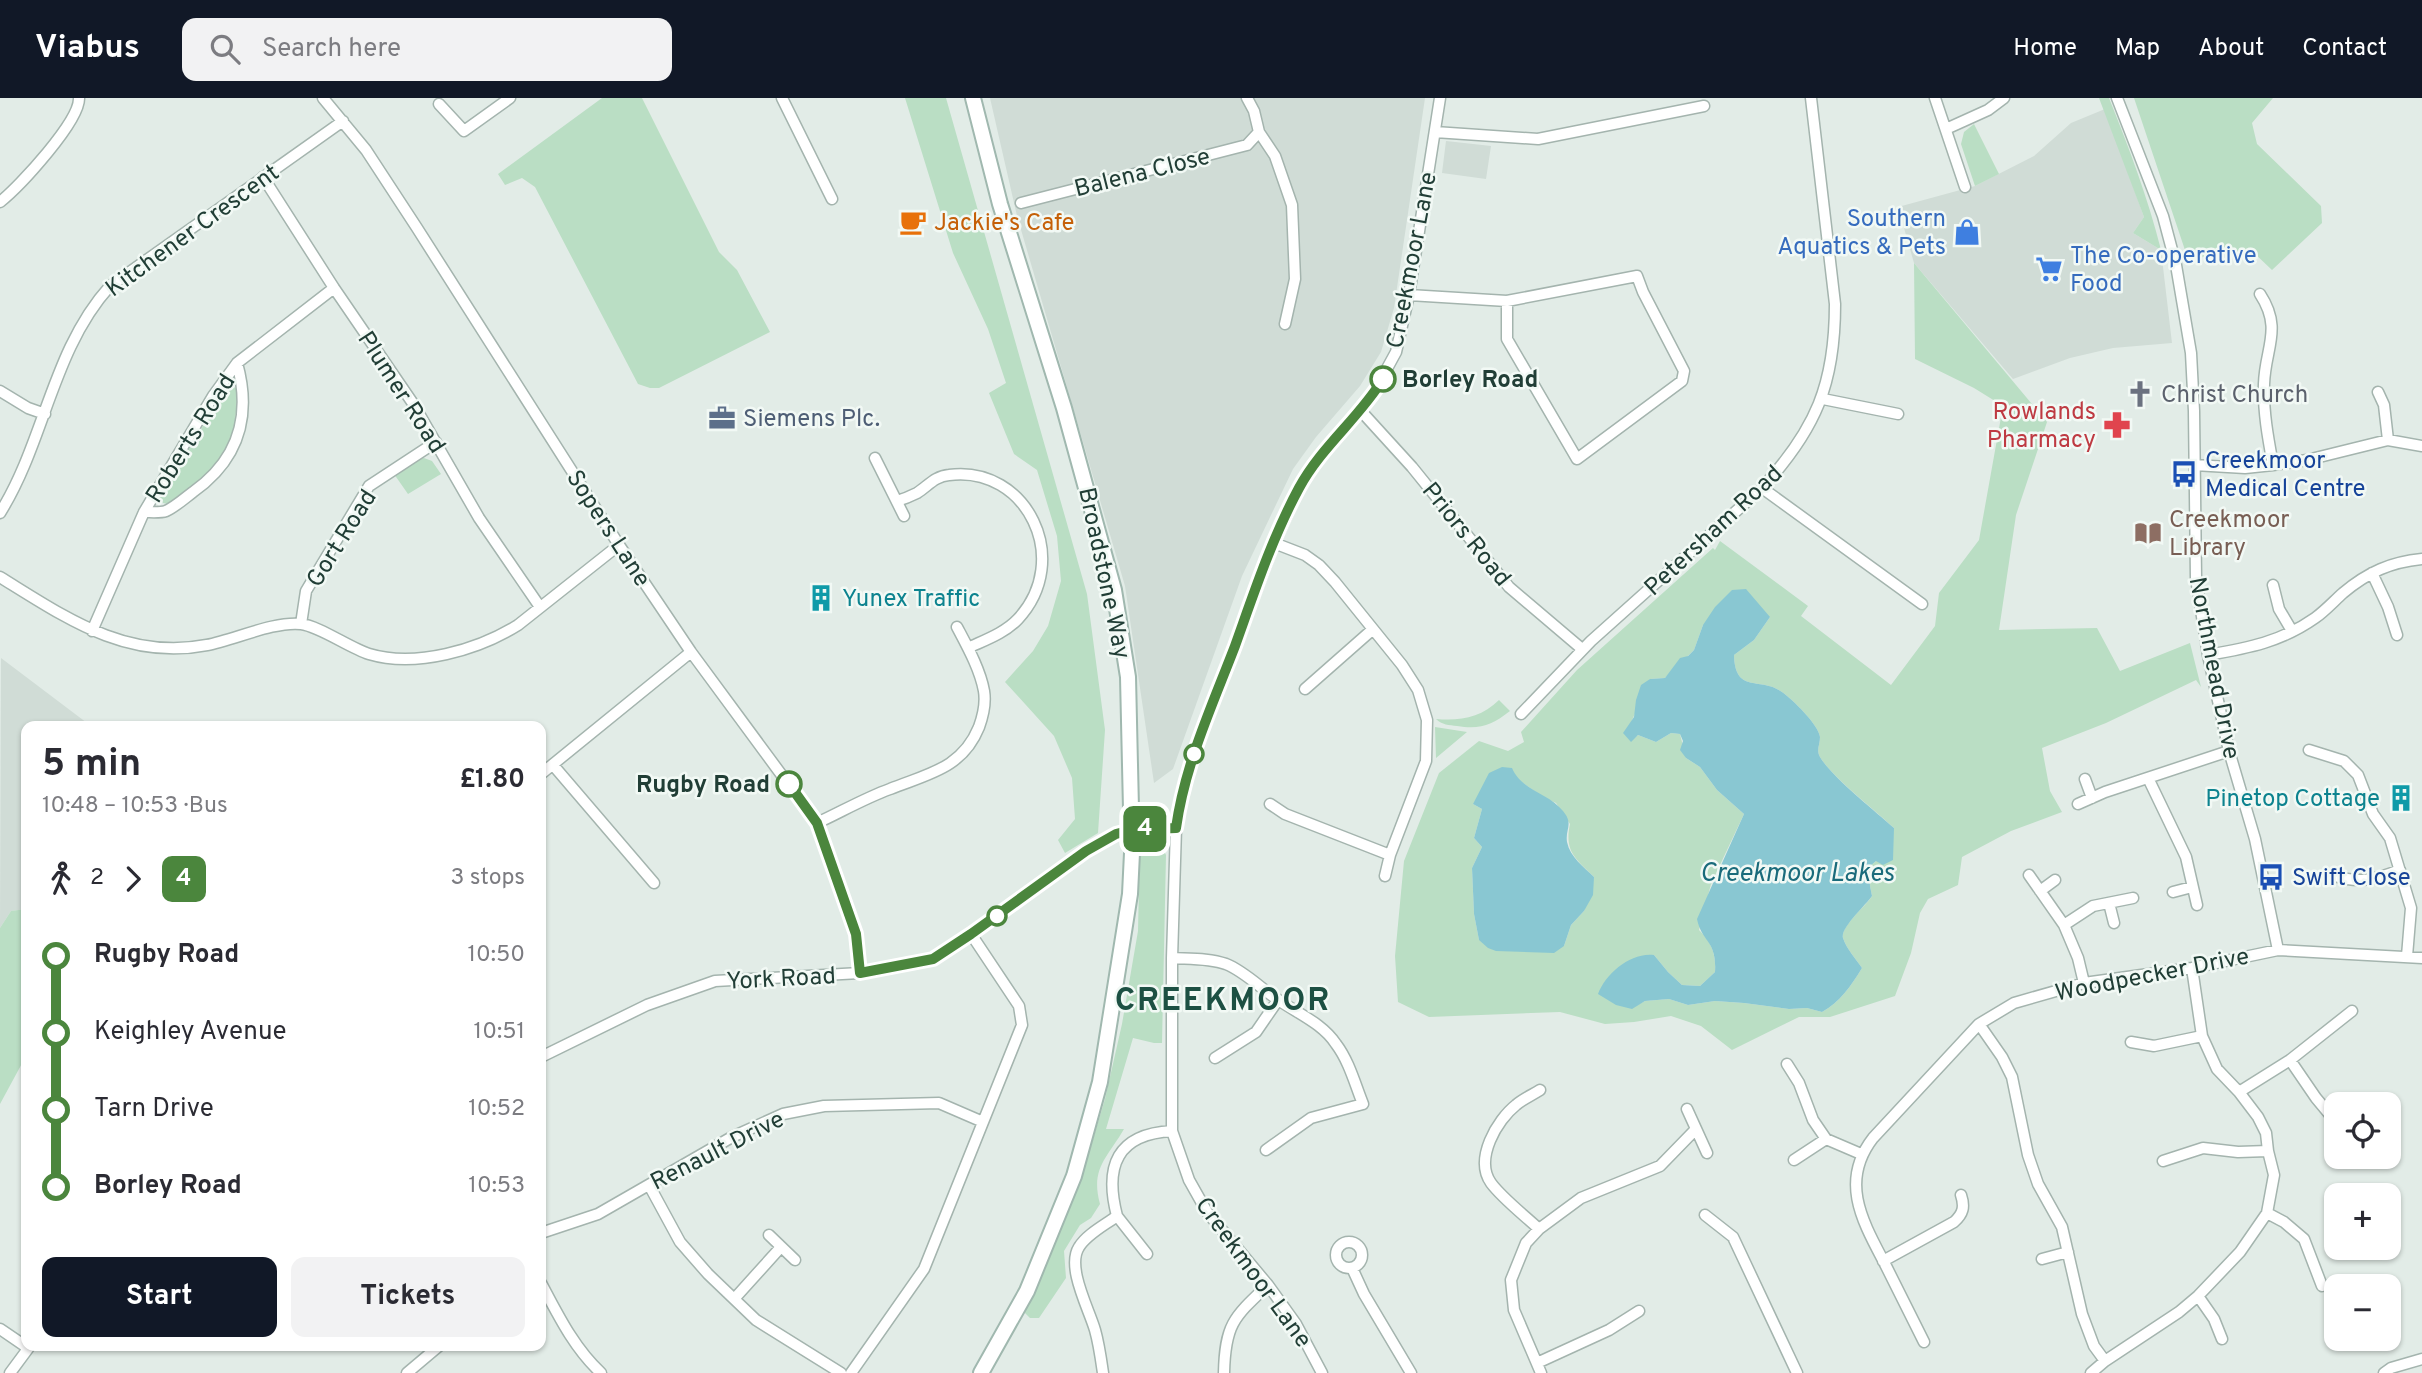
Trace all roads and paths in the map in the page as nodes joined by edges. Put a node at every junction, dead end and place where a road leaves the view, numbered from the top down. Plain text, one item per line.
1 (79, 98) edge
2 (323, 98) edge
3 (510, 98) edge
4 (782, 98) edge
5 (973, 98) edge
6 (1247, 98) edge
7 (1440, 98) edge
8 (1811, 98) edge
9 (1935, 98) edge
10 (2004, 98) edge
11 (2117, 98) edge
12 (439, 104) dead end
13 (1704, 106) dead end
14 (343, 121) junction
15 (1946, 130) junction
16 (1259, 132) junction
17 (1435, 132) junction
18 (264, 177) junction
19 (1965, 187) dead end
20 (832, 199) dead end
21 (0, 202) edge
22 (1021, 202) dead end
23 (334, 288) junction
24 (2260, 294) dead end
25 (1409, 295) junction
26 (1507, 301) junction
27 (1285, 324) dead end
28 (237, 363) junction
29 (0, 391) edge
30 (2378, 392) dead end
31 (1822, 399) junction
32 (1360, 411) junction
33 (46, 414) junction
34 (1898, 414) dead end
35 (2388, 440) junction
36 (436, 442) junction
37 (2422, 446) edge
38 (875, 458) dead end
39 (2273, 465) junction
40 (2194, 466) junction
41 (1762, 488) junction
42 (897, 501) junction
43 (144, 512) junction
44 (0, 513) edge
45 (904, 516) dead end
46 (1273, 542) junction
47 (619, 545) junction
48 (2422, 559) edge
49 (2372, 573) junction
50 (0, 577) edge
51 (2273, 585) dead end
52 (1922, 604) dead end
53 (540, 607) junction
54 (301, 624) junction
55 (957, 627) dead end
56 (1372, 630) junction
57 (92, 631) junction
58 (2292, 631) junction
59 (2398, 635) dead end
60 (968, 648) junction
61 (1582, 649) junction
62 (691, 652) junction
63 (2208, 655) junction
64 (1306, 689) dead end
65 (1521, 714) dead end
66 (2309, 750) dead end
67 (2229, 751) junction
68 (553, 765) junction
69 (546, 770) edge
70 (2148, 778) junction
71 (2085, 779) dead end
72 (2092, 798) junction
73 (1270, 804) dead end
74 (2078, 804) dead end
75 (817, 823) junction
76 (1086, 851) dead end
77 (1390, 855) junction
78 (2400, 870) junction
79 (2029, 875) dead end
80 (1385, 876) dead end
81 (2335, 876) dead end
82 (2055, 880) dead end
83 (654, 883) dead end
84 (2192, 887) junction
85 (2040, 891) junction
86 (2173, 892) dead end
87 (2133, 898) dead end
88 (2109, 903) junction
89 (2197, 905) dead end
90 (2114, 923) dead end
91 (2064, 925) junction
92 (971, 934) junction
93 (2278, 950) junction
94 (2407, 956) junction
95 (1172, 958) junction
96 (2422, 958) edge
97 (2192, 968) junction
98 (860, 973) junction
99 (2084, 983) junction
100 (1278, 1000) junction
101 (2352, 1011) dead end
102 (1979, 1024) junction
103 (2202, 1036) junction
104 (2131, 1042) dead end
105 (546, 1055) edge
106 (1215, 1058) dead end
107 (2290, 1060) junction
108 (1787, 1063) dead end
109 (1540, 1090) dead end
110 (2239, 1092) junction
111 (1376, 1101) dead end
112 (1363, 1104) junction
113 (2324, 1108) edge
114 (1687, 1110) dead end
115 (982, 1122) junction
116 (1696, 1129) junction
117 (1172, 1130) junction
118 (1826, 1139) junction
119 (1266, 1150) dead end
120 (2268, 1151) junction
121 (1707, 1153) dead end
122 (1861, 1154) junction
123 (1794, 1160) dead end
124 (2162, 1161) dead end
125 (649, 1185) junction
126 (1961, 1195) dead end
127 (1962, 1211) junction
128 (2267, 1213) junction
129 (1705, 1215) dead end
130 (1117, 1216) junction
131 (1975, 1216) dead end
132 (1539, 1229) junction
133 (546, 1231) edge
134 (769, 1235) dead end
135 (781, 1247) junction
136 (2068, 1252) junction
137 (1147, 1254) dead end
138 (2042, 1259) dead end
139 (795, 1260) dead end
140 (1883, 1261) junction
141 (1352, 1268) dead end
142 (1268, 1285) junction
143 (2322, 1286) dead end
144 (546, 1292) edge
145 (2198, 1296) junction
146 (735, 1298) junction
147 (1639, 1311) dead end
148 (0, 1329) edge
149 (2222, 1339) dead end
150 (21, 1342) edge
151 (1924, 1342) dead end
152 (26, 1351) edge
153 (433, 1351) edge
154 (2422, 1359) edge
155 (2105, 1361) junction
156 (1539, 1368) edge
157 (10, 1373) edge
158 (407, 1373) edge
159 (601, 1373) edge
160 (841, 1373) edge
161 (851, 1373) edge
162 (981, 1373) edge
163 (1103, 1373) edge
164 (1224, 1373) edge
165 (1322, 1373) edge
166 (1410, 1373) edge
167 (1797, 1373) edge
168 (2091, 1373) edge
169 (2384, 1373) edge

1 - 21 street
2 - 14 street, Sopers Lane
3 - 12 street
4 - 20 street
5 - 162 street, Broadstone Way
6 - 16 street
7 - 17 street, Creekmoor Lane
8 - 31 street, Petersham Road
9 - 15 street
10 - 15 street
11 - 40 street, Northmead Drive
13 - 17 street
14 - 18 street, Kitchener Crescent
14 - 47 street, Sopers Lane
15 - 19 street
16 - 22 street, Balena Close
16 - 27 street
17 - 25 street, Creekmoor Lane
18 - 23 street, Plumer Road
18 - 33 street, Kitchener Crescent
23 - 28 street, Roberts Road
23 - 36 street, Plumer Road
24 - 39 street
25 - 26 street
25 - 32 street, Creekmoor Lane
26 - 26 street
28 - 43 street, Roberts Road
28 - 43 street, Roberts Road
29 - 33 street
30 - 35 street
31 - 34 street
31 - 41 street, Petersham Road
32 - 46 street, Creekmoor Lane
32 - 61 street, Priors Road
33 - 44 street, Kitchener Crescent
35 - 37 street
35 - 39 street
36 - 53 street, Plumer Road
36 - 54 street, Gort Road
38 - 42 street
39 - 40 street
40 - 63 street, Northmead Drive
41 - 52 street
41 - 61 street, Petersham Road
42 - 45 street
42 - 60 street
43 - 57 street, Roberts Road
46 - 56 street
46 - 95 street, Creekmoor Lane
47 - 53 street
47 - 62 street, Sopers Lane
48 - 49 street
49 - 58 street
49 - 59 street
50 - 57 street
51 - 58 street
53 - 54 street
54 - 57 street
55 - 60 street
56 - 64 street
56 - 77 street
58 - 63 street
60 - 75 street
61 - 65 street, Petersham Road
62 - 68 street
62 - 75 street, Sopers Lane
63 - 67 street, Northmead Drive
66 - 78 street
67 - 70 street
67 - 93 street, Northmead Drive
68 - 69 street
68 - 83 street
70 - 72 street
70 - 84 street
71 - 72 street
72 - 74 street
73 - 77 street
75 - 98 street, Sopers Lane
76 - 92 street, York Road
77 - 80 street
78 - 81 street
78 - 94 street
79 - 85 street
82 - 85 street
84 - 86 street
84 - 89 street
85 - 91 street
87 - 88 street
88 - 90 street
88 - 91 street
91 - 99 street
92 - 98 street, York Road
92 - 115 street
93 - 94 street, Woodpecker Drive
93 - 97 street, Woodpecker Drive
94 - 96 street, Woodpecker Drive
95 - 100 street
95 - 117 street, Creekmoor Lane
97 - 99 street, Woodpecker Drive
97 - 103 street
98 - 105 street, York Road
99 - 102 street, Woodpecker Drive
100 - 106 street
100 - 112 street
101 - 107 street
102 - 122 street, Woodpecker Drive
102 - 136 street
103 - 104 street
103 - 110 street
107 - 110 street
107 - 113 street
108 - 118 street
109 - 132 street
110 - 120 street
111 - 112 street
112 - 119 street
114 - 116 street
115 - 125 street, Renault Drive
115 - 161 street
116 - 121 street
116 - 132 street
117 - 130 street
117 - 142 street, Creekmoor Lane
118 - 122 street
118 - 123 street
120 - 124 street
120 - 128 street
122 - 140 street
125 - 133 street, Renault Drive
125 - 146 street
126 - 127 street
127 - 131 street
127 - 140 street
128 - 143 street
128 - 145 street
129 - 167 street
130 - 137 street
130 - 163 street
132 - 156 street
134 - 135 street
135 - 139 street
135 - 146 street
136 - 138 street
136 - 155 street
140 - 151 street
141 - 166 street
142 - 164 street
142 - 165 street, Creekmoor Lane
144 - 159 street
145 - 149 street
145 - 155 street
146 - 160 street
147 - 156 street
148 - 150 street
152 - 157 street
153 - 158 street
154 - 169 street
155 - 168 street

